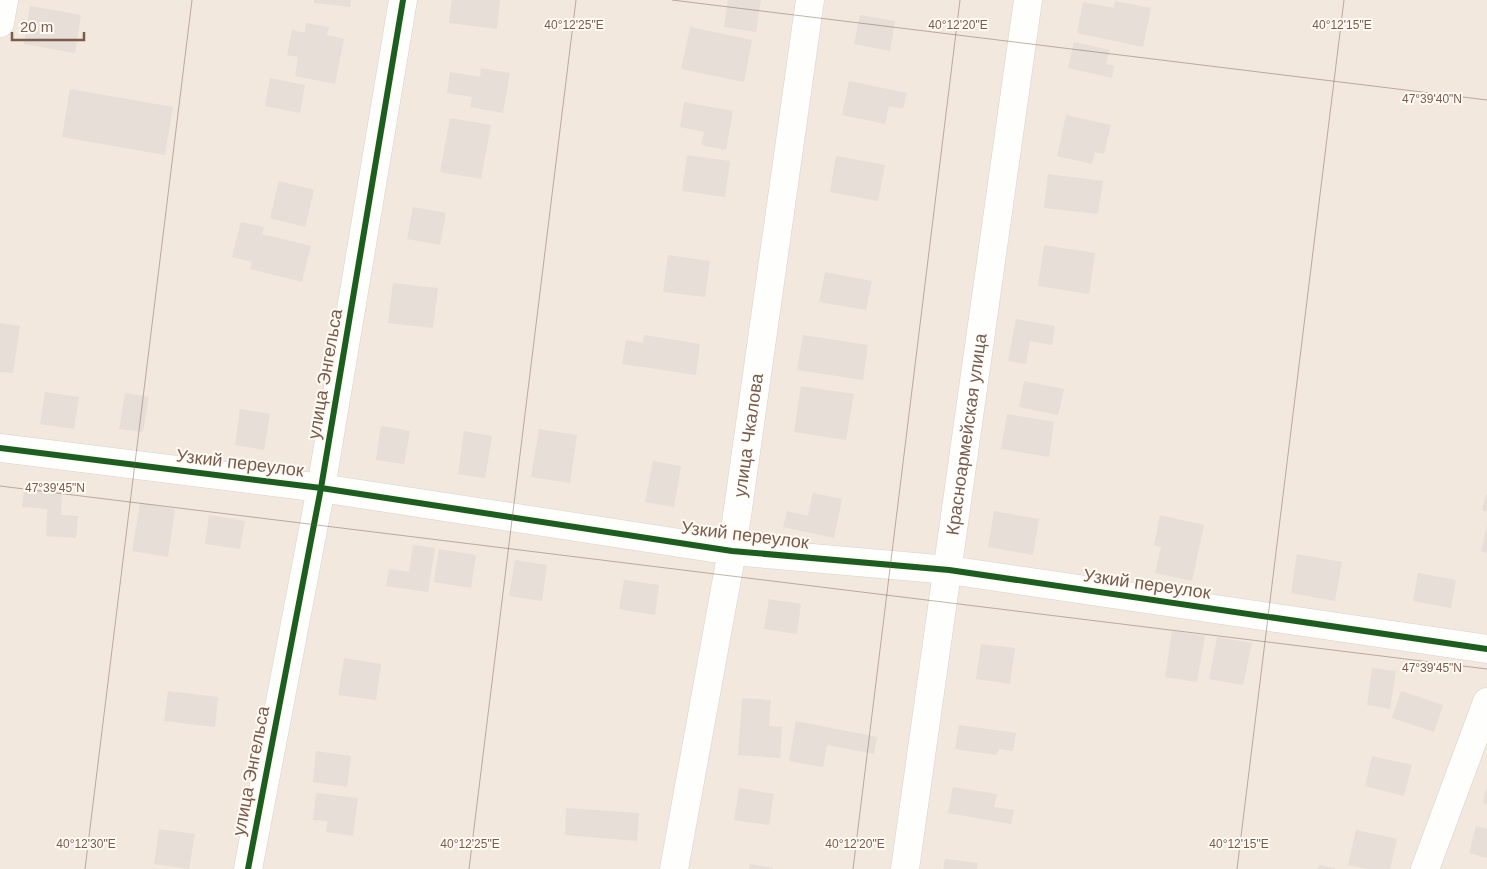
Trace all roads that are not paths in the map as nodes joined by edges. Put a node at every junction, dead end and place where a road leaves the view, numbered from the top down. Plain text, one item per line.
1 (4, 0) edge
2 (403, 0) edge
3 (810, 0) edge
4 (1028, 0) edge
5 (0, 23) edge
6 (0, 448) edge
7 (321, 488) junction
8 (732, 551) junction
9 (949, 570) junction
10 (1487, 649) edge
11 (1487, 702) edge
12 (248, 869) edge
13 (674, 869) edge
14 (905, 869) edge
15 (1424, 869) edge

1 - 5 street
2 - 7 street, улица Энгельса
3 - 8 street, улица Чкалова
4 - 9 street, Красноармейская улица
6 - 7 street, Узкий переулок
7 - 8 street, Узкий переулок
7 - 12 street, улица Энгельса
8 - 9 street, Узкий переулок
8 - 13 street, улица Чкалова
9 - 10 street, Узкий переулок
9 - 14 street, Красноармейская улица
11 - 15 street

